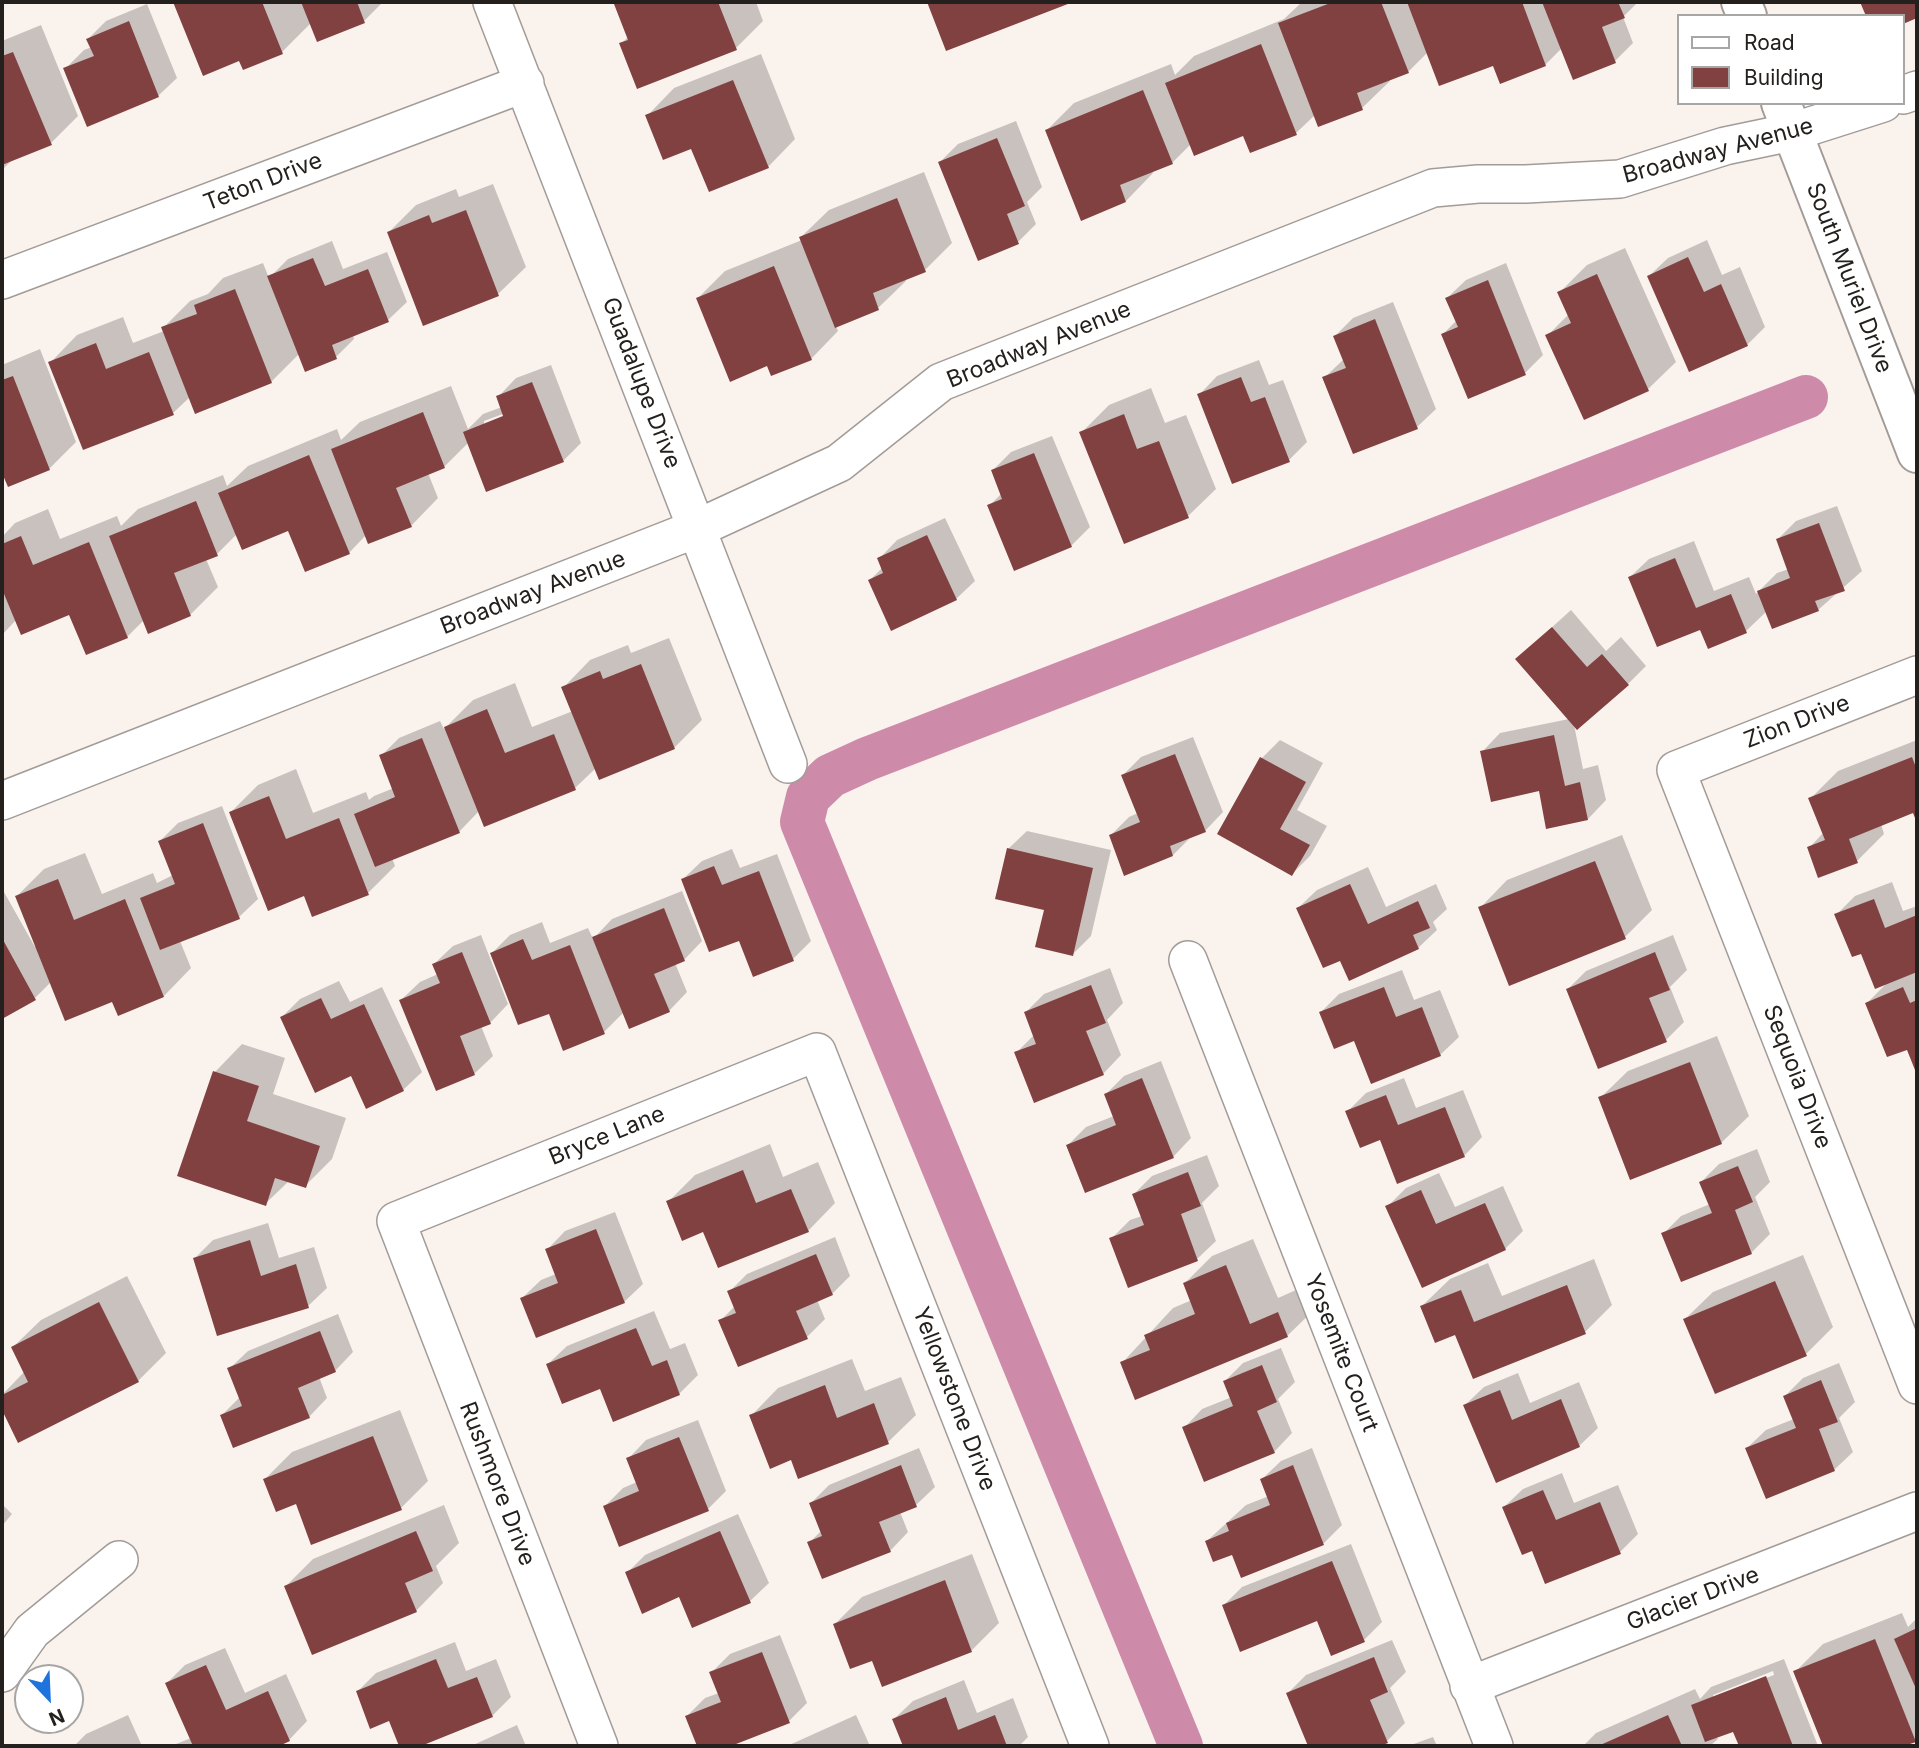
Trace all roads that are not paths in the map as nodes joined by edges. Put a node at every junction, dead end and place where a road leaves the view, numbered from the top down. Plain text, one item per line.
1 (492, 2) edge
2 (525, 83) junction
3 (1870, 105) edge
4 (1786, 118) edge
5 (2, 280) edge
6 (1917, 453) edge
7 (698, 528) junction
8 (1917, 675) edge
9 (788, 764) dead end
10 (1676, 770) joint
11 (2, 801) edge
12 (1188, 960) dead end
13 (817, 1052) joint
14 (396, 1221) joint
15 (1917, 1385) edge
16 (1917, 1511) edge
17 (119, 1560) dead end
18 (2, 1673) edge
19 (1469, 1686) junction
20 (599, 1746) edge
21 (1090, 1746) edge
22 (1494, 1746) edge

1 - 2 street, Guadalupe Drive
2 - 5 street, Teton Drive
2 - 7 street, Guadalupe Drive
3 - 4 street, Broadway Avenue
4 - 6 street, South Muriel Drive
4 - 7 street, Broadway Avenue
7 - 9 street, Guadalupe Drive
7 - 11 street, Broadway Avenue
8 - 10 street, Zion Drive
10 - 15 street, Sequoia Drive
12 - 19 street, Yosemite Court
13 - 14 street, Bryce Lane
13 - 21 street, Yellowstone Drive
14 - 20 street, Rushmore Drive
16 - 19 street, Glacier Drive
17 - 18 street
19 - 22 street, Yosemite Court

